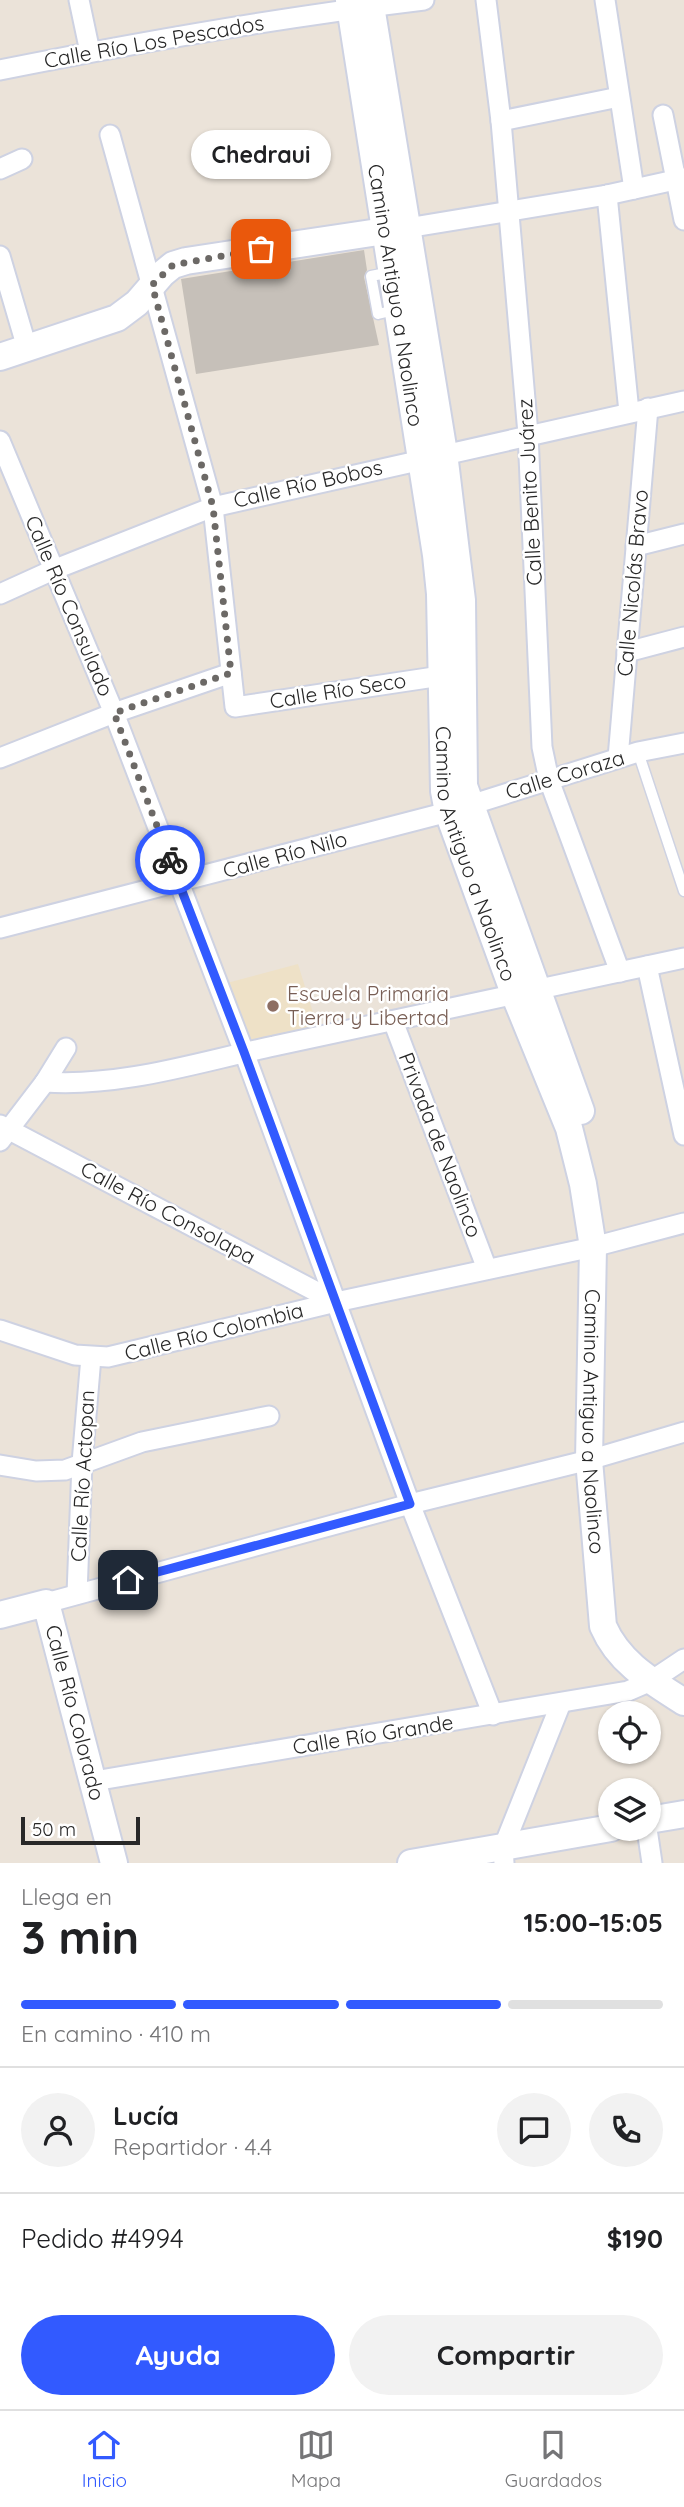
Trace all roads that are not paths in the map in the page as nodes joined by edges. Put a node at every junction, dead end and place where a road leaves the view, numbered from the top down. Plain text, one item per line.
1 (79, 0) edge
2 (424, 0) edge
3 (486, 0) edge
4 (604, 0) edge
5 (360, 4) edge
6 (90, 52) junction
7 (0, 70) edge
8 (619, 97) junction
9 (663, 115) dead end
10 (501, 121) junction
11 (110, 135) dead end
12 (22, 159) dead end
13 (0, 169) edge
14 (679, 179) edge
15 (634, 189) junction
16 (607, 195) junction
17 (509, 211) junction
18 (684, 220) edge
19 (397, 229) junction
20 (0, 256) edge
21 (152, 285) junction
22 (27, 348) junction
23 (0, 357) edge
24 (684, 401) edge
25 (638, 410) junction
26 (528, 434) junction
27 (0, 441) edge
28 (433, 455) junction
29 (213, 507) junction
30 (684, 534) edge
31 (636, 546) junction
32 (53, 570) junction
33 (0, 594) edge
34 (684, 637) edge
35 (627, 652) junction
36 (231, 673) junction
37 (441, 676) junction
38 (114, 713) junction
39 (684, 743) edge
40 (638, 752) junction
41 (0, 758) edge
42 (618, 758) junction
43 (550, 780) junction
44 (459, 808) junction
45 (178, 883) junction
46 (684, 891) edge
47 (0, 928) edge
48 (684, 958) edge
49 (647, 966) junction
50 (620, 972) junction
51 (527, 993) junction
52 (393, 1021) junction
53 (66, 1048) dead end
54 (244, 1052) junction
55 (45, 1082) junction
56 (3, 1132) edge
57 (684, 1135) edge
58 (684, 1223) edge
59 (601, 1245) junction
60 (487, 1269) junction
61 (336, 1302) junction
62 (0, 1330) edge
63 (91, 1357) junction
64 (269, 1416) dead end
65 (684, 1432) edge
66 (597, 1457) junction
67 (82, 1463) junction
68 (0, 1465) edge
69 (410, 1504) junction
70 (77, 1594) junction
71 (46, 1603) junction
72 (0, 1615) edge
73 (684, 1659) edge
74 (651, 1681) junction
75 (684, 1702) edge
76 (561, 1703) junction
77 (493, 1715) junction
78 (94, 1782) junction
79 (684, 1814) edge
80 (661, 1818) edge
81 (598, 1831) edge
82 (649, 1841) edge
83 (503, 1856) edge
84 (114, 1863) edge
85 (411, 1863) edge
86 (652, 1863) edge

1 - 6 street
2 - 5 street, Calle Río Los Pescados
3 - 10 street, Calle Benito Juárez
4 - 8 street
5 - 6 street, Calle Río Los Pescados
5 - 19 main road, Camino Antiguo a Naolinco
6 - 7 street, Calle Río Los Pescados
8 - 10 street
8 - 15 street
9 - 14 street
10 - 17 street, Calle Benito Juárez
11 - 21 street
12 - 13 street
14 - 15 street
14 - 18 street
15 - 16 street
16 - 17 street
16 - 25 street, Calle Nicolás Bravo
17 - 19 street
17 - 26 street, Calle Benito Juárez
19 - 21 main road
19 - 28 main road, Camino Antiguo a Naolinco
20 - 22 street
21 - 22 main road
21 - 29 street
22 - 23 main road
24 - 25 street, Calle Río Bobos
25 - 26 street, Calle Río Bobos
25 - 31 street, Calle Nicolás Bravo
26 - 28 street, Calle Río Bobos
26 - 43 street, Calle Benito Juárez
27 - 32 street, Calle Río Consulado
28 - 29 street, Calle Río Bobos
28 - 37 main road, Camino Antiguo a Naolinco
28 - 44 main road, Camino Antiguo a Naolinco
29 - 32 street, Calle Río Bobos
29 - 36 street
30 - 31 street
31 - 35 street, Calle Nicolás Bravo
32 - 33 street, Calle Río Bobos
32 - 38 street, Calle Río Consulado
34 - 35 street
35 - 42 street, Calle Nicolás Bravo
36 - 37 street, Calle Río Seco
36 - 38 street
37 - 44 main road, Camino Antiguo a Naolinco
38 - 41 street
38 - 45 street, Calle Río Consulado
39 - 40 street, Calle Coraza
40 - 42 street, Calle Coraza
40 - 46 lane
42 - 43 street, Calle Coraza
43 - 44 street, Calle Coraza
43 - 50 street, Calle Benito Juárez
44 - 45 street, Calle Río Nilo
44 - 51 main road, Camino Antiguo a Naolinco
45 - 47 street, Calle Río Nilo
45 - 54 street, Calle Río Consulado
48 - 49 street
49 - 50 street
49 - 57 street
50 - 51 street
51 - 52 street
51 - 59 main road, Camino Antiguo a Naolinco
52 - 54 street
52 - 60 street, Privada de Naolinco
53 - 55 street
54 - 55 street
54 - 61 street, Calle Río Consulado
55 - 56 street
56 - 61 street, Calle Río Consolapa
58 - 59 street, Calle Río Colombia
59 - 60 street, Calle Río Colombia
59 - 66 main road, Camino Antiguo a Naolinco
60 - 61 street, Calle Río Colombia
61 - 63 street, Calle Río Colombia
61 - 69 street, Calle Río Consulado
62 - 63 street, Calle Río Colombia
63 - 67 street, Calle Río Actopan
64 - 67 street
65 - 66 street
66 - 69 street
66 - 74 main road, Camino Antiguo a Naolinco
67 - 68 street
67 - 70 street, Calle Río Actopan
69 - 70 street
69 - 77 street, Calle Río Consulado
70 - 71 street
71 - 72 main road
71 - 78 main road, Calle Río Colorado
73 - 74 street, Calle Río Grande
74 - 75 main road, Camino Antiguo a Naolinco
74 - 76 street, Calle Río Grande
76 - 77 street, Calle Río Grande
76 - 83 street
77 - 78 street, Calle Río Grande
78 - 84 main road, Calle Río Colorado
79 - 80 main road
81 - 83 main road
82 - 86 street
83 - 85 main road

